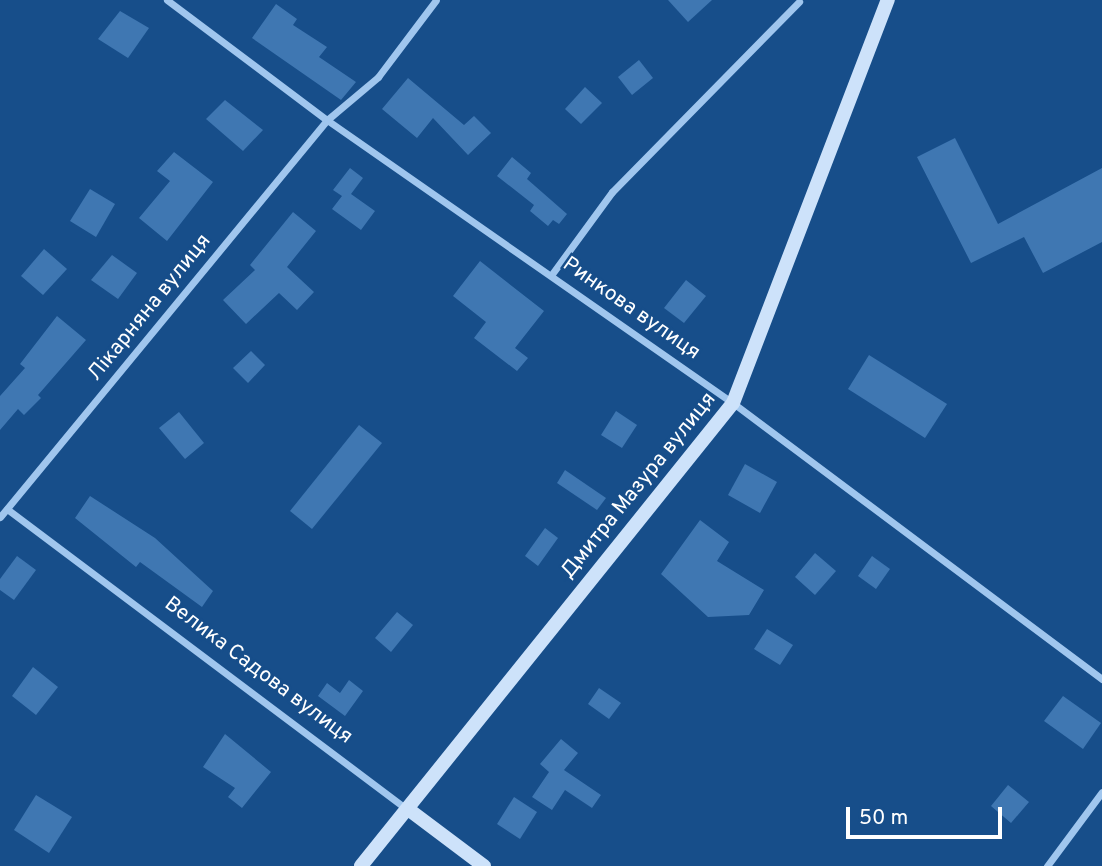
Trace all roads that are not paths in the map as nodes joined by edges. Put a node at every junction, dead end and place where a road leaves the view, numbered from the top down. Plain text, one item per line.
1 (167, 0) edge
2 (436, 0) edge
3 (888, 0) edge
4 (799, 2) dead end
5 (327, 120) junction
6 (552, 274) junction
7 (733, 403) junction
8 (7, 509) junction
9 (0, 517) edge
10 (1102, 679) edge
11 (1102, 792) edge
12 (408, 809) junction
13 (361, 866) edge
14 (484, 866) edge
15 (1047, 866) edge

1 - 5 street, Ринкова вулиця
2 - 5 street, Лікарняна вулиця
3 - 7 street, Дмитра Мазура вулиця
4 - 6 street
5 - 6 street, Ринкова вулиця
5 - 8 street, Лікарняна вулиця
6 - 7 street, Ринкова вулиця
7 - 10 street, Ринкова вулиця
7 - 12 street, Дмитра Мазура вулиця
8 - 9 street, Лікарняна вулиця
8 - 12 street, Велика Садова вулиця
11 - 15 street
12 - 13 street, Дмитра Мазура вулиця
12 - 14 street, Велика Садова вулиця

